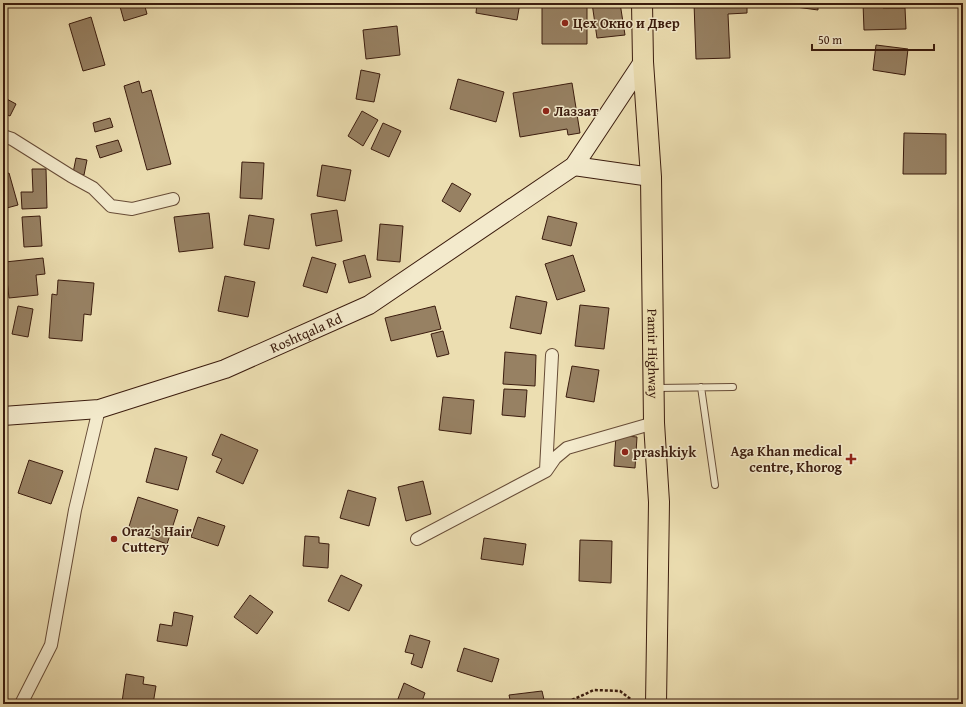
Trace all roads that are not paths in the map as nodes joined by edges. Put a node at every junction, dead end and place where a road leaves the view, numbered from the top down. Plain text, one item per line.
1 (642, 3) edge
2 (643, 62) junction
3 (3, 136) edge
4 (574, 166) junction
5 (650, 178) junction
6 (173, 199) dead end
7 (552, 355) dead end
8 (701, 387) junction
9 (733, 387) dead end
10 (653, 388) junction
11 (99, 409) junction
12 (3, 416) edge
13 (654, 423) junction
14 (546, 471) junction
15 (716, 485) dead end
16 (417, 539) dead end
17 (21, 704) edge
18 (656, 704) edge

1 - 2 main road, Pamir Highway
2 - 4 main road, Roshtqala Rd
2 - 5 main road, Pamir Highway
3 - 6 street
4 - 5 main road
4 - 11 main road, Roshtqala Rd
5 - 10 main road, Pamir Highway
7 - 14 street
8 - 9 lane
8 - 10 lane
8 - 15 lane
10 - 13 main road, Pamir Highway
11 - 12 main road, Roshtqala Rd
11 - 17 street
13 - 14 street
13 - 18 main road, Pamir Highway
14 - 16 street

